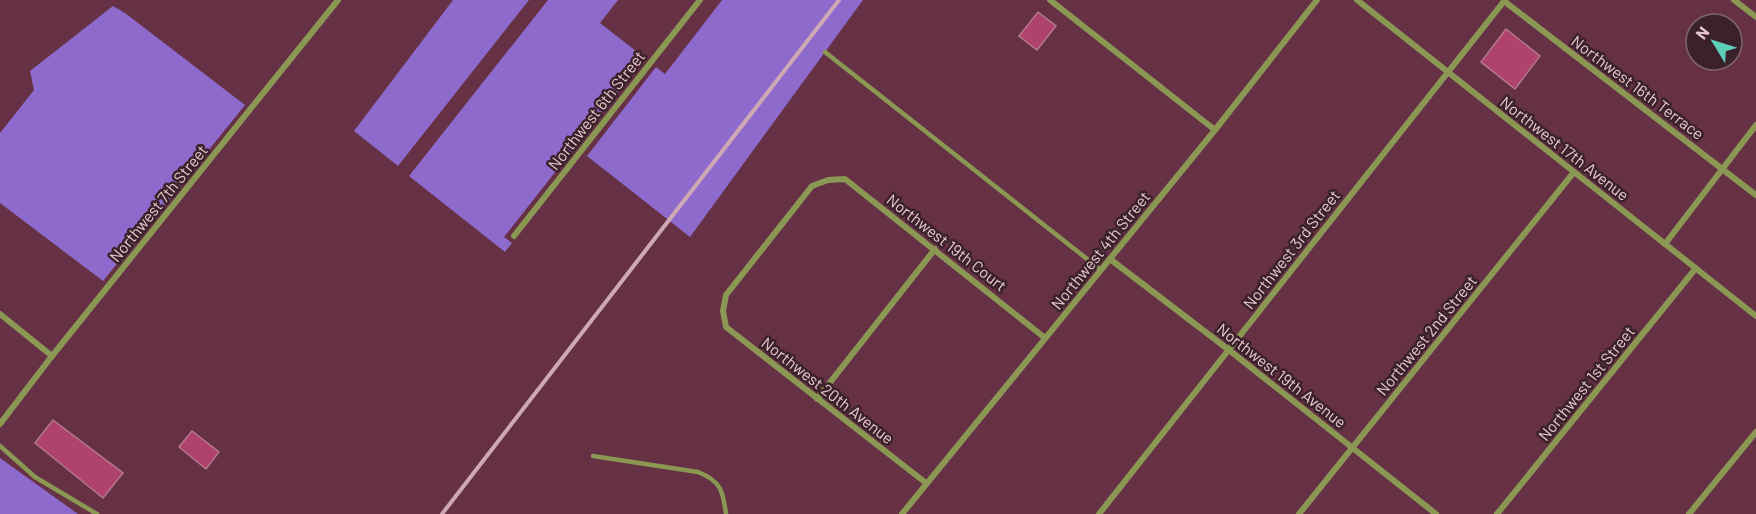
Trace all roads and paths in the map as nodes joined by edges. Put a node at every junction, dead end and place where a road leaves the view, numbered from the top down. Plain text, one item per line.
1 (338, 0) edge
2 (700, 0) edge
3 (1050, 0) edge
4 (1317, 0) edge
5 (1357, 0) edge
6 (1734, 0) edge
7 (1504, 1) edge
8 (1756, 17) edge
9 (825, 52) dead end
10 (1448, 72) junction
11 (1756, 125) edge
12 (1215, 130) junction
13 (1723, 168) junction
14 (1574, 172) junction
15 (1756, 195) edge
16 (514, 236) dead end
17 (1665, 244) junction
18 (935, 249) junction
19 (1110, 259) junction
20 (1696, 268) junction
21 (1101, 270) junction
22 (723, 311) joint
23 (0, 314) edge
24 (1756, 316) edge
25 (1045, 338) junction
26 (1229, 350) junction
27 (52, 356) junction
28 (817, 399) junction
29 (0, 424) edge
30 (1756, 432) edge
31 (0, 446) edge
32 (1352, 447) junction
33 (593, 456) dead end
34 (926, 483) junction
35 (97, 514) edge
36 (726, 514) edge
37 (902, 514) edge
38 (1099, 514) edge
39 (1299, 514) edge
40 (1436, 514) edge
41 (1497, 514) edge
42 (1689, 514) edge

1 - 27 street, Northwest 7th Street
2 - 16 street, Northwest 6th Street
3 - 12 street
4 - 12 street, Northwest 4th Street
5 - 10 street, Northwest 17th Avenue
6 - 8 street
7 - 10 street, Northwest 3rd Street
7 - 13 street, Northwest 16th Terrace
9 - 21 lane
10 - 14 street, Northwest 17th Avenue
10 - 26 street, Northwest 3rd Street
11 - 13 street
12 - 19 street, Northwest 4th Street
13 - 15 street, Northwest 16th Terrace
13 - 17 street
14 - 17 street, Northwest 17th Avenue
14 - 32 street, Northwest 2nd Street
17 - 20 street, Northwest 17th Avenue
18 - 22 street, Northwest 19th Court
18 - 25 street, Northwest 19th Court
18 - 28 street
19 - 21 street, Northwest 4th Street
19 - 26 street, Northwest 19th Avenue
20 - 24 street, Northwest 17th Avenue
20 - 41 street, Northwest 1st Street
21 - 25 street, Northwest 4th Street
22 - 28 street, Northwest 20th Avenue
23 - 27 street
25 - 34 street, Northwest 4th Street
26 - 32 street, Northwest 19th Avenue
26 - 38 street, Northwest 3rd Street
27 - 29 street, Northwest 7th Street
28 - 34 street, Northwest 20th Avenue
30 - 42 street
31 - 35 lane
32 - 39 street, Northwest 2nd Street
32 - 40 street, Northwest 19th Avenue
33 - 36 lane
34 - 37 street, Northwest 4th Street

